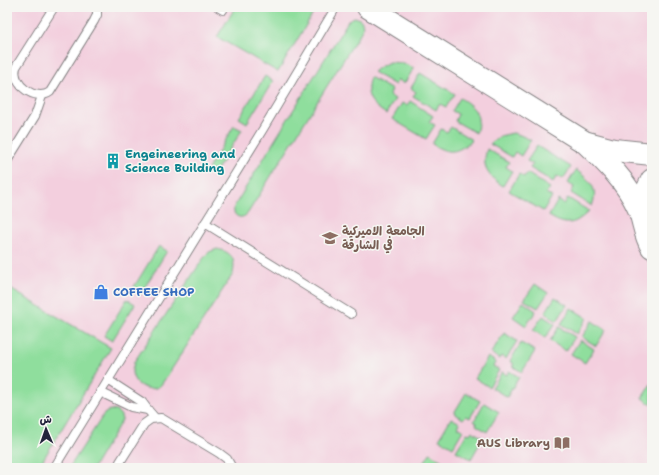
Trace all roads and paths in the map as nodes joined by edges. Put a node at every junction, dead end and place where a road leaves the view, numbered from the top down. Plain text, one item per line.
1 (54, 7) edge
2 (97, 7) edge
3 (336, 7) edge
4 (368, 7) edge
5 (42, 96) junction
6 (586, 143) junction
7 (652, 154) edge
8 (7, 161) edge
9 (652, 180) edge
10 (642, 216) junction
11 (205, 223) junction
12 (652, 247) edge
13 (352, 314) dead end
14 (108, 380) junction
15 (100, 392) junction
16 (148, 410) junction
17 (155, 418) junction
18 (54, 468) edge
19 (117, 468) edge
20 (232, 468) edge

1 - 5 lane
2 - 5 lane
3 - 11 lane
4 - 6 street
5 - 8 lane
6 - 7 street
6 - 10 street
9 - 10 street
10 - 12 street
11 - 13 lane
11 - 14 lane
14 - 15 lane
14 - 16 lane
15 - 16 lane
15 - 18 lane
16 - 17 lane
17 - 19 lane
17 - 20 lane

